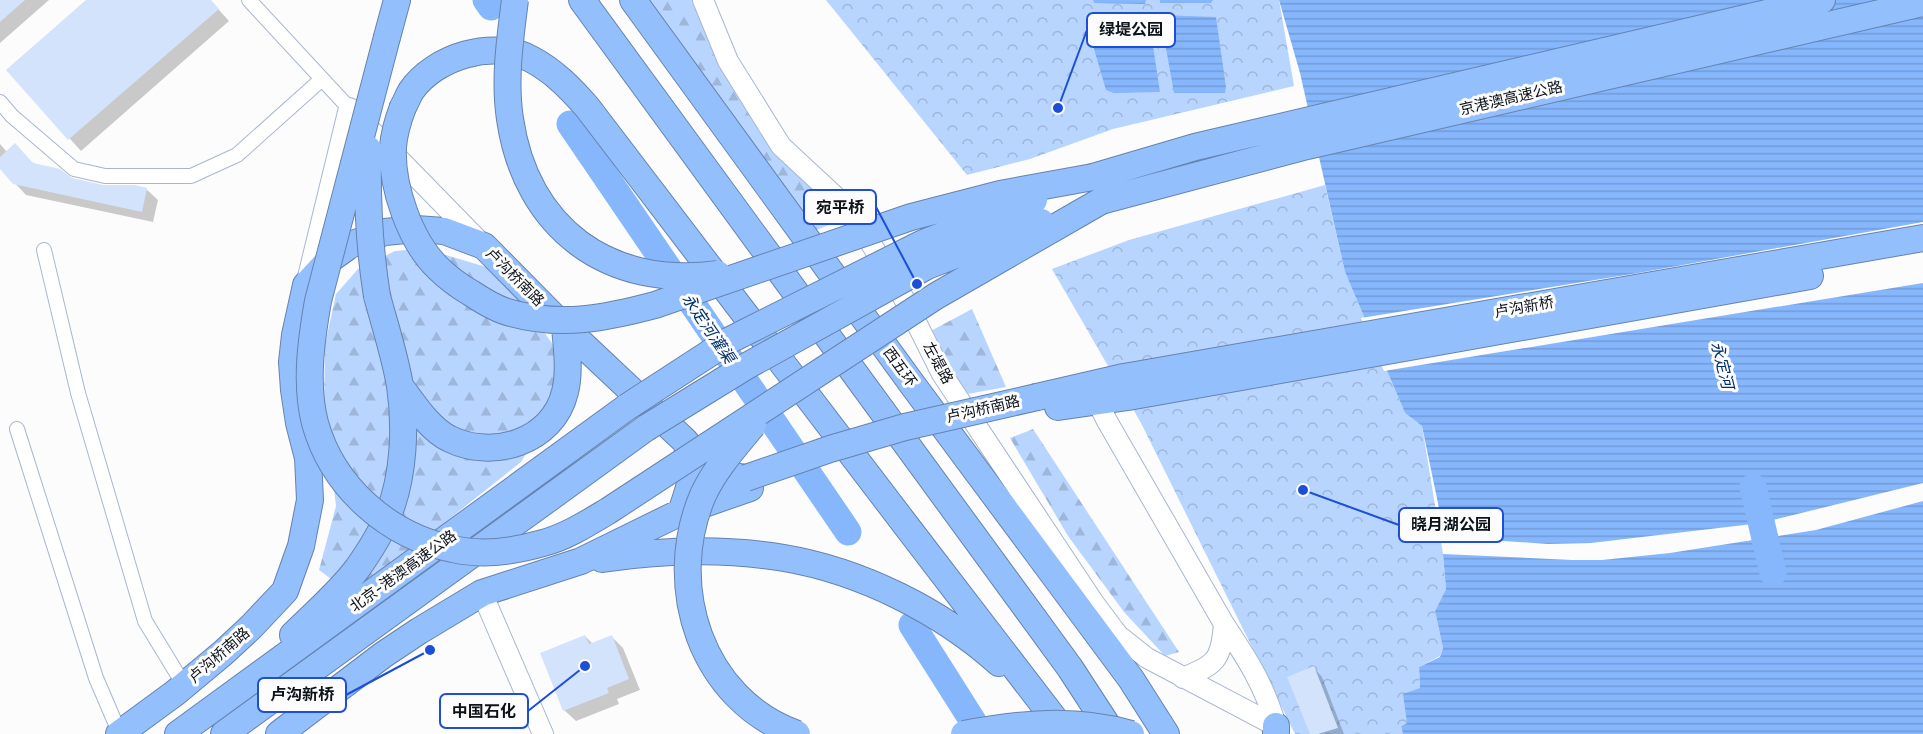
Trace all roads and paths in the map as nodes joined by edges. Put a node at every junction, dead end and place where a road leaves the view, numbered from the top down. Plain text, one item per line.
1 (249, 0) edge
2 (397, 0) edge
3 (515, 0) edge
4 (582, 0) edge
5 (633, 0) edge
6 (703, 0) edge
7 (1822, 0) edge
8 (1923, 3) edge
9 (322, 79) junction
10 (0, 102) edge
11 (360, 106) junction
12 (1092, 177) junction
13 (1101, 201) junction
14 (1923, 238) edge
15 (484, 246) junction
16 (44, 250) dead end
17 (1923, 256) edge
18 (760, 268) junction
19 (306, 285) junction
20 (566, 328) junction
21 (400, 386) junction
22 (1126, 387) junction
23 (1093, 393) junction
24 (767, 407) junction
25 (17, 429) dead end
26 (685, 441) junction
27 (748, 483) junction
28 (681, 512) junction
29 (581, 561) junction
30 (482, 593) junction
31 (1224, 624) junction
32 (1183, 678) junction
33 (184, 685) junction
34 (1040, 699) junction
35 (222, 703) junction
36 (1277, 731) edge
37 (120, 734) edge
38 (178, 734) edge
39 (224, 734) edge
40 (279, 734) edge
41 (543, 734) edge
42 (797, 734) edge
43 (964, 734) edge
44 (1066, 734) edge
45 (1113, 734) edge
46 (1131, 734) edge
47 (1166, 734) edge

1 - 9 street
2 - 11 highway, bridge
3 - 18 highway, bridge
4 - 45 highway
5 - 47 highway, 西五环
6 - 32 street, 左堤路
7 - 12 highway, 京港澳高速公路
8 - 13 highway, 京港澳高速公路
9 - 10 street
9 - 11 street
11 - 15 street
11 - 19 street
11 - 21 highway, bridge
11 - 24 highway, bridge
12 - 18 highway, bridge
12 - 35 highway, 北京-港澳高速公路, bridge
13 - 24 highway, bridge
13 - 39 highway, 北京-港澳高速公路, bridge
14 - 22 highway, 卢沟新桥
15 - 19 highway, 卢沟桥南路
15 - 20 highway, 卢沟桥南路
16 - 33 street
17 - 22 highway, 卢沟新桥
18 - 34 highway, bridge
19 - 33 highway, 卢沟桥南路
20 - 21 highway
20 - 26 highway, 卢沟桥南路
21 - 35 highway
22 - 23 highway, 卢沟桥南路
23 - 27 highway, 卢沟桥南路, bridge
23 - 31 street
24 - 42 highway, bridge
25 - 37 street
26 - 27 highway, 卢沟桥南路
26 - 28 highway
27 - 28 highway, 卢沟桥南路
28 - 29 highway, 卢沟桥南路
29 - 30 highway, 卢沟桥南路
29 - 34 highway
30 - 40 highway, 卢沟桥南路
30 - 41 street
31 - 32 street
31 - 36 street
32 - 36 street, 左堤路
33 - 37 highway, 卢沟桥南路
34 - 44 highway
35 - 38 highway, 北京-港澳高速公路
43 - 46 highway, bridge

